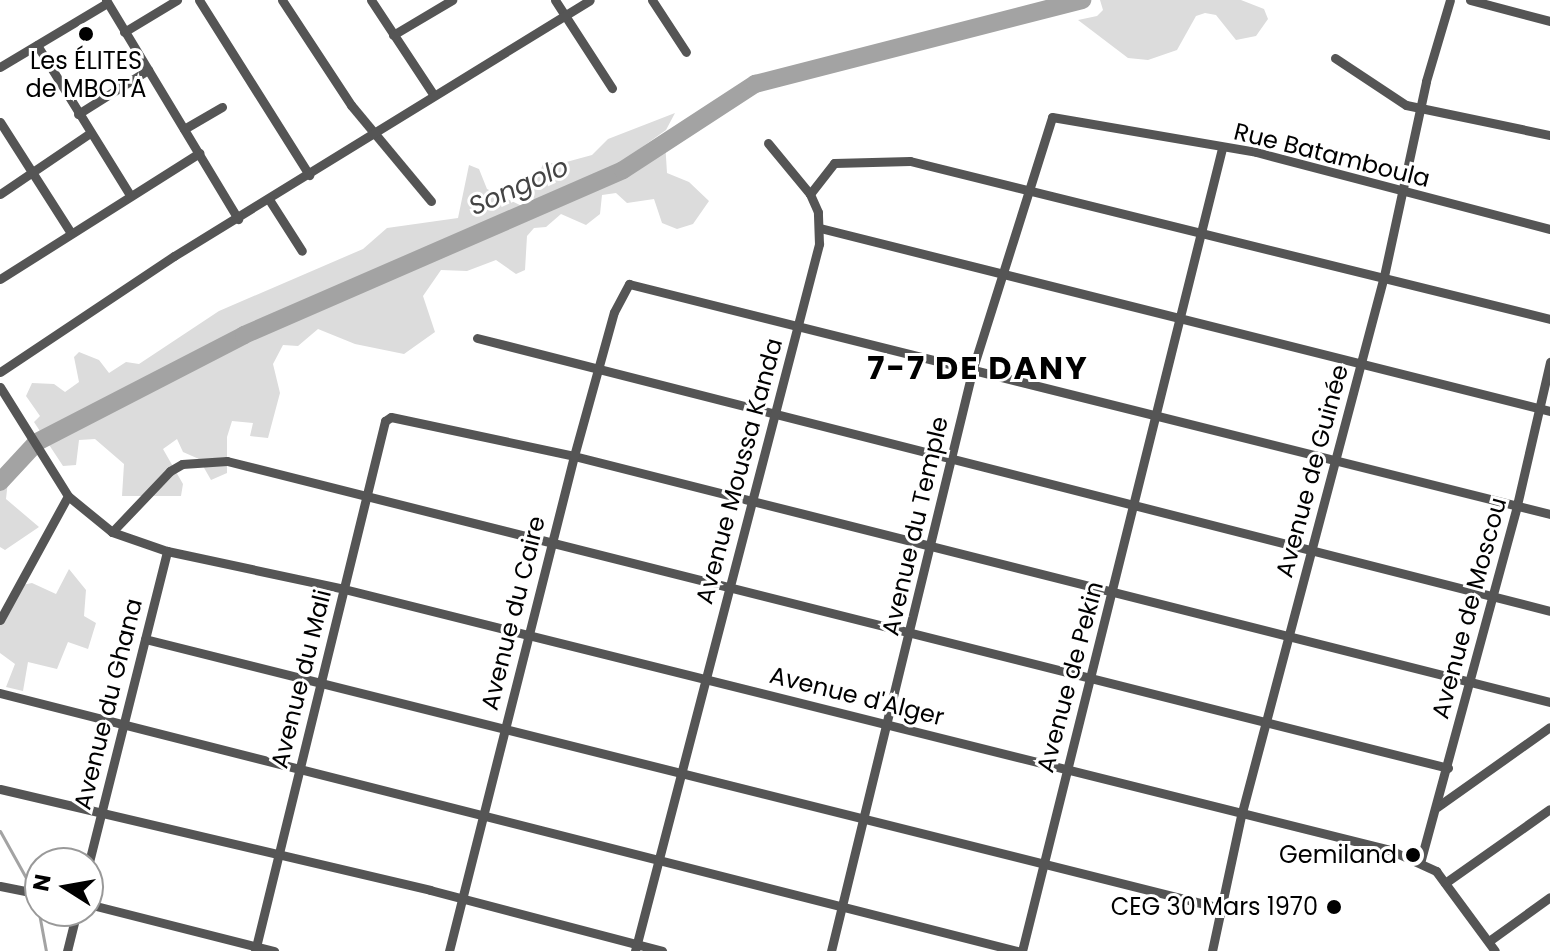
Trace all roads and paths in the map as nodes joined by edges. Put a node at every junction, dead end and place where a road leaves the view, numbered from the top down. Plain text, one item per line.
1 (177, 0) edge
2 (199, 0) edge
3 (282, 0) edge
4 (371, 0) edge
5 (452, 0) edge
6 (555, 0) edge
7 (590, 0) edge
8 (652, 0) edge
9 (1450, 0) edge
10 (1470, 0) edge
11 (106, 2) edge
12 (565, 16) junction
13 (1550, 21) edge
14 (124, 32) junction
15 (393, 35) junction
16 (37, 45) junction
17 (686, 52) dead end
18 (1335, 58) dead end
19 (0, 67) edge
20 (148, 70) junction
21 (612, 88) dead end
22 (433, 94) junction
23 (222, 107) dead end
24 (1421, 109) junction
25 (78, 114) junction
26 (1055, 115) joint
27 (0, 122) edge
28 (184, 129) junction
29 (90, 133) junction
30 (374, 134) junction
31 (1550, 135) edge
32 (768, 143) dead end
33 (1222, 148) junction
34 (199, 153) junction
35 (32, 171) junction
36 (309, 175) junction
37 (1027, 188) junction
38 (0, 194) edge
39 (810, 194) junction
40 (1402, 194) junction
41 (130, 195) junction
42 (270, 201) junction
43 (431, 201) dead end
44 (238, 219) junction
45 (820, 228) junction
46 (1550, 229) edge
47 (1203, 231) junction
48 (71, 233) junction
49 (302, 251) dead end
50 (999, 274) junction
51 (1384, 276) junction
52 (0, 278) edge
53 (1180, 319) junction
54 (1550, 319) edge
55 (800, 325) junction
56 (477, 338) dead end
57 (1550, 362) edge
58 (1361, 364) junction
59 (973, 368) junction
60 (597, 370) junction
61 (0, 372) edge
62 (0, 387) edge
63 (1538, 408) junction
64 (1550, 411) edge
65 (1157, 413) junction
66 (775, 417) junction
67 (574, 456) junction
68 (1336, 458) junction
69 (953, 460) junction
70 (367, 494) junction
71 (68, 496) junction
72 (752, 502) junction
73 (1517, 505) junction
74 (1135, 506) junction
75 (1550, 514) edge
76 (112, 532) junction
77 (552, 541) junction
78 (932, 546) junction
79 (167, 551) junction
80 (1313, 552) junction
81 (729, 585) junction
82 (344, 589) junction
83 (1113, 592) junction
84 (1493, 596) junction
85 (1550, 611) edge
86 (0, 620) edge
87 (910, 632) junction
88 (528, 634) junction
89 (145, 639) junction
90 (1288, 639) junction
91 (1090, 675) junction
92 (702, 678) junction
93 (321, 681) junction
94 (1471, 684) junction
95 (0, 693) edge
96 (1550, 702) edge
97 (1265, 721) junction
98 (124, 724) junction
99 (890, 725) junction
100 (1550, 727) edge
101 (505, 729) junction
102 (1448, 768) junction
103 (298, 770) junction
104 (1066, 770) junction
105 (679, 773) junction
106 (0, 789) edge
107 (1437, 807) junction
108 (1550, 809) edge
109 (102, 810) junction
110 (485, 814) junction
111 (1241, 816) junction
112 (865, 820) junction
113 (93, 847) edge
114 (280, 855) junction
115 (658, 858) junction
116 (1420, 863) junction
117 (1044, 865) junction
118 (1445, 883) junction
119 (0, 886) edge
120 (24, 891) edge
121 (1550, 897) edge
122 (462, 900) junction
123 (842, 906) junction
124 (104, 908) edge
125 (1221, 908) junction
126 (73, 927) edge
127 (1489, 941) junction
128 (636, 948) edge
129 (256, 949) edge
130 (67, 951) edge
131 (274, 951) edge
132 (449, 951) edge
133 (662, 951) edge
134 (831, 951) edge
135 (1019, 951) edge
136 (1212, 951) edge
137 (1495, 951) edge

1 - 14 street
2 - 36 street
3 - 30 street
4 - 15 street
5 - 15 street
6 - 12 street
7 - 12 street
8 - 17 street
9 - 24 street, Avenue de Guinée
10 - 13 street
11 - 14 street
11 - 16 street
12 - 21 street
12 - 22 street
14 - 20 street
15 - 22 street
16 - 19 street
16 - 25 street
18 - 24 street
20 - 25 street
20 - 28 street
22 - 30 street
23 - 28 street
24 - 31 street
24 - 40 street, Avenue de Guinée
25 - 29 street
26 - 33 street, Rue Batamboula
26 - 37 street, Avenue du Temple
27 - 35 street
28 - 34 street
29 - 35 street
29 - 41 street
30 - 36 street
30 - 43 street
32 - 39 street
33 - 40 street, Rue Batamboula
33 - 47 street, Avenue de Pekin
34 - 41 street
34 - 44 street
35 - 38 street
35 - 48 street
36 - 42 street
37 - 39 street
37 - 47 street
37 - 50 street, Avenue du Temple
39 - 45 street
40 - 46 street, Rue Batamboula
40 - 51 street, Avenue de Guinée
41 - 48 street
42 - 44 street
42 - 49 street
44 - 61 street
45 - 50 street
45 - 55 street, Avenue Moussa Kanda
47 - 51 street
47 - 53 street, Avenue de Pekin
48 - 52 street
50 - 53 street
50 - 59 street, Avenue du Temple
51 - 54 street
51 - 58 street, Avenue de Guinée
53 - 58 street
53 - 65 street, Avenue de Pekin
55 - 59 street
55 - 60 street, Avenue du Caire
55 - 66 street, Avenue Moussa Kanda
56 - 60 street
57 - 63 street, Avenue de Moscou
58 - 63 street
58 - 68 street, Avenue de Guinée
59 - 65 street
59 - 69 street, Avenue du Temple
60 - 66 street
60 - 67 street, Avenue du Caire
62 - 71 street
63 - 64 street
63 - 73 street, Avenue de Moscou
65 - 68 street
65 - 74 street, Avenue de Pekin
66 - 69 street
66 - 72 street, Avenue Moussa Kanda
67 - 70 street, Avenue du Mali
67 - 72 street
67 - 77 street, Avenue du Caire
68 - 73 street
68 - 80 street, Avenue de Guinée
69 - 74 street
69 - 78 street, Avenue du Temple
70 - 76 street
70 - 77 street
70 - 82 street, Avenue du Mali
71 - 76 street
71 - 86 street
72 - 78 street
72 - 81 street, Avenue Moussa Kanda
73 - 75 street
73 - 84 street, Avenue de Moscou
74 - 80 street
74 - 83 street, Avenue de Pekin
76 - 79 street, Avenue d'Alger
77 - 81 street
77 - 88 street, Avenue du Caire
78 - 83 street
78 - 87 street, Avenue du Temple
79 - 82 street, Avenue d'Alger
79 - 89 street, Avenue du Ghana
80 - 84 street
80 - 90 street, Avenue de Guinée
81 - 87 street
81 - 92 street, Avenue Moussa Kanda
82 - 88 street, Avenue d'Alger
82 - 93 street, Avenue du Mali
83 - 90 street
83 - 91 street, Avenue de Pekin
84 - 85 street
84 - 94 street, Avenue de Moscou
87 - 91 street
87 - 99 street, Avenue du Temple
88 - 92 street, Avenue d'Alger
88 - 101 street, Avenue du Caire
89 - 93 street
89 - 98 street, Avenue du Ghana
90 - 94 street
90 - 97 street, Avenue de Guinée
91 - 97 street
91 - 104 street, Avenue de Pekin
92 - 99 street, Avenue d'Alger
92 - 105 street, Avenue Moussa Kanda
93 - 101 street
93 - 103 street, Avenue du Mali
94 - 96 street
94 - 102 street, Avenue de Moscou
95 - 98 street
97 - 102 street
97 - 111 street, Avenue de Guinée
98 - 103 street
98 - 109 street, Avenue du Ghana
99 - 104 street, Avenue d'Alger
99 - 112 street, Avenue du Temple
100 - 107 street
101 - 105 street
101 - 110 street, Avenue du Caire
102 - 107 street, Avenue de Moscou
103 - 110 street
103 - 114 street, Avenue du Mali
104 - 111 street, Avenue d'Alger
104 - 117 street, Avenue de Pekin
105 - 112 street
105 - 115 street, Avenue Moussa Kanda
106 - 109 street
107 - 116 street, Avenue de Moscou
108 - 118 street
109 - 113 street, Avenue du Ghana
109 - 114 street
110 - 115 street
110 - 122 street, Avenue du Caire
111 - 116 street, Avenue d'Alger
111 - 125 street, Avenue de Guinée
112 - 117 street
112 - 123 street, Avenue du Temple
114 - 122 street
114 - 129 street, Avenue du Mali
115 - 123 street
115 - 128 street, Avenue Moussa Kanda
116 - 118 street, Avenue d'Alger
117 - 125 street
117 - 135 street, Avenue de Pekin
118 - 127 street, Avenue d'Alger
119 - 120 street
121 - 127 street
122 - 128 street
122 - 132 street, Avenue du Caire
123 - 134 street, Avenue du Temple
123 - 135 street
124 - 129 street
125 - 136 street, Avenue de Guinée
126 - 130 street
127 - 137 street, Avenue d'Alger
128 - 133 street
129 - 131 street

